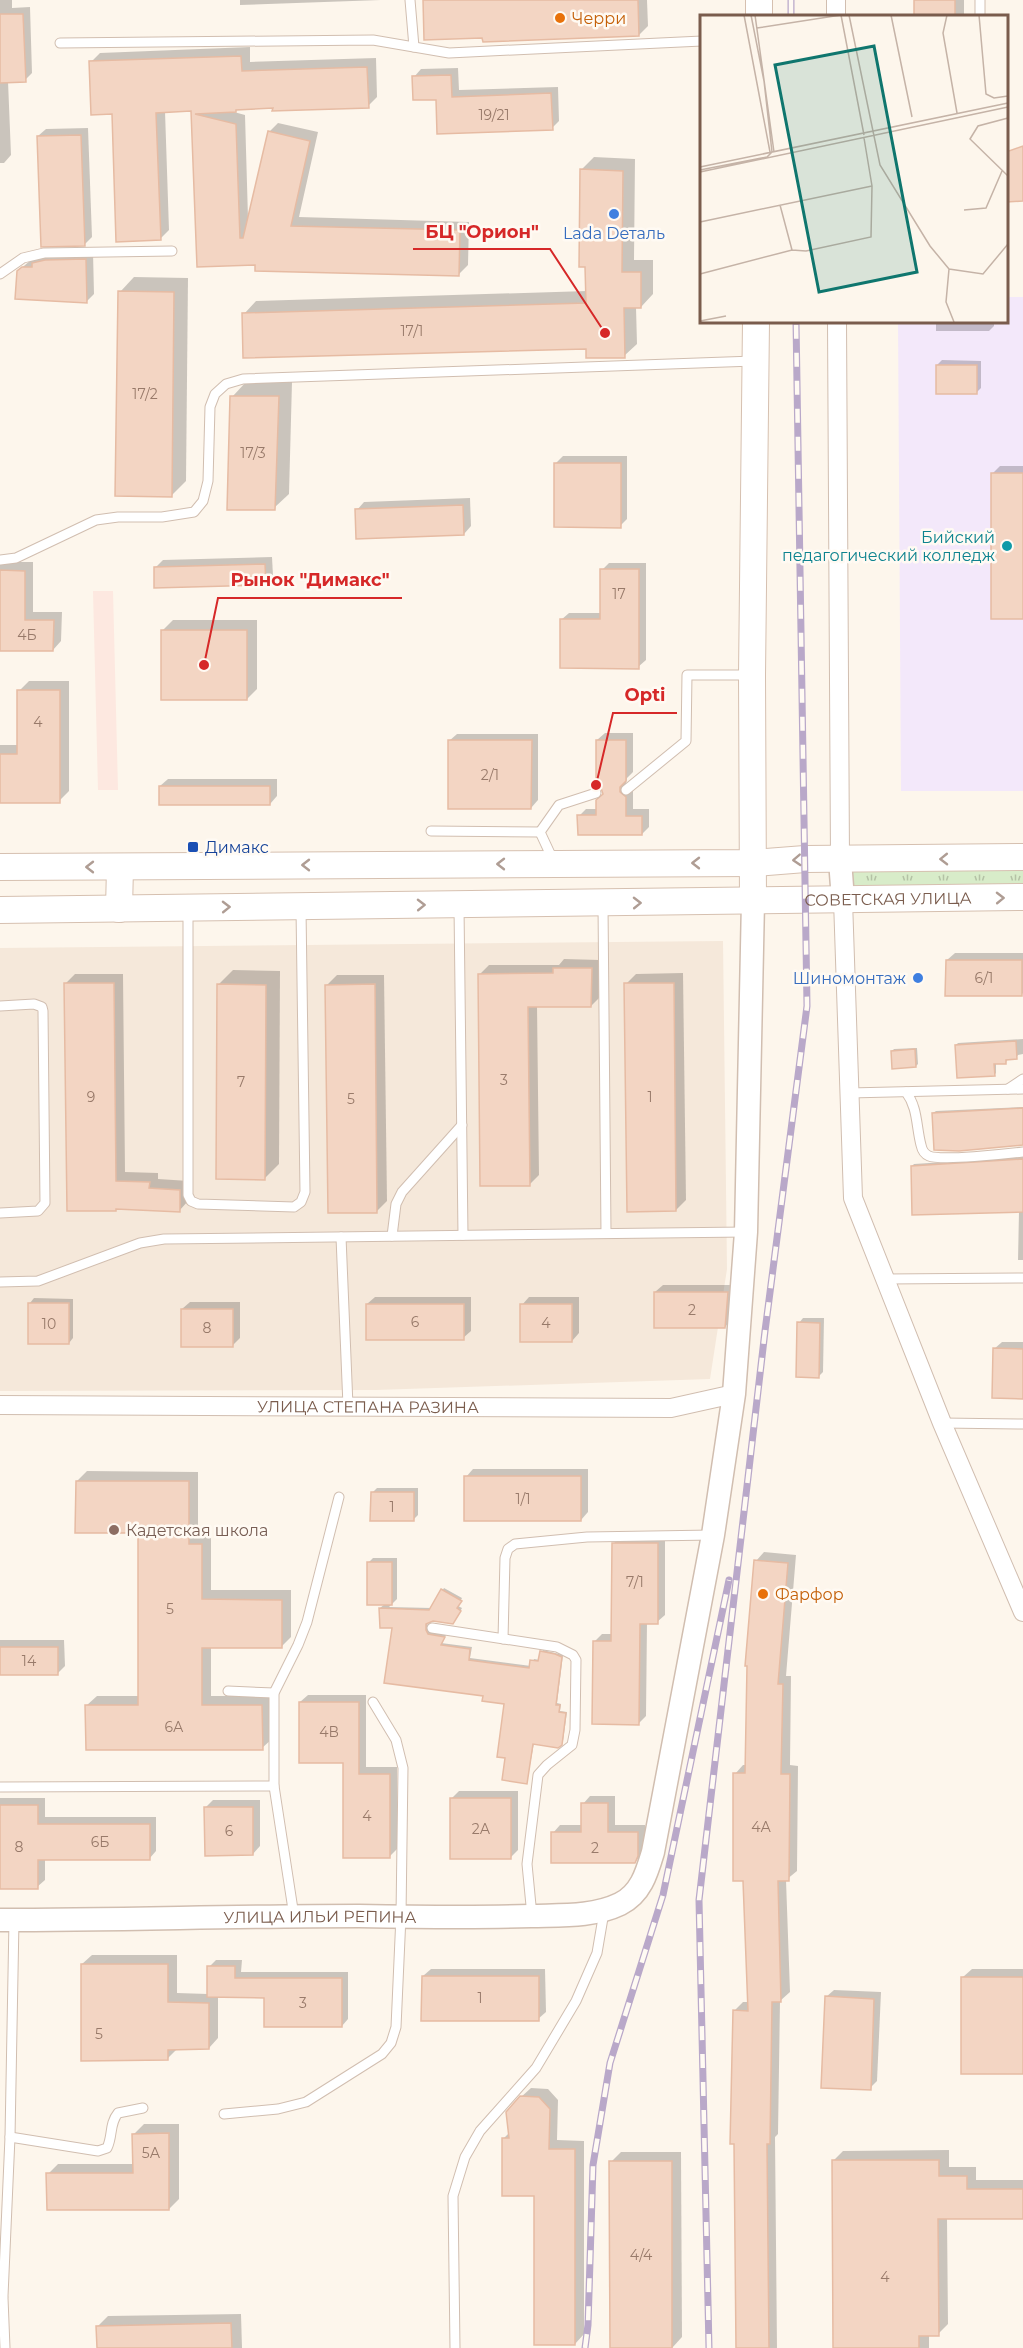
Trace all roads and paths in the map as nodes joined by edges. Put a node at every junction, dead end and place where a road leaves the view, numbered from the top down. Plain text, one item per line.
1 (410, 0) edge
2 (700, 41) edge
3 (60, 43) dead end
4 (414, 47) junction
5 (172, 251) dead end
6 (0, 274) edge
7 (756, 322) edge
8 (837, 322) edge
9 (756, 361) junction
10 (0, 560) edge
11 (752, 675) junction
12 (626, 790) dead end
13 (596, 793) dead end
14 (431, 831) dead end
15 (540, 832) junction
16 (1023, 857) edge
17 (840, 860) junction
18 (754, 862) junction
19 (555, 864) junction
20 (0, 867) edge
21 (120, 867) junction
22 (1023, 897) edge
23 (843, 900) junction
24 (753, 901) junction
25 (603, 903) junction
26 (552, 904) junction
27 (459, 905) junction
28 (301, 907) junction
29 (188, 908) junction
30 (119, 909) junction
31 (0, 910) edge
32 (0, 1006) edge
33 (1023, 1080) edge
34 (1023, 1089) edge
35 (1006, 1090) junction
36 (906, 1092) junction
37 (849, 1094) junction
38 (462, 1125) junction
39 (1023, 1152) edge
40 (0, 1213) edge
41 (746, 1232) junction
42 (606, 1233) junction
43 (463, 1235) junction
44 (392, 1236) junction
45 (342, 1237) junction
46 (1023, 1278) edge
47 (885, 1279) junction
48 (0, 1282) edge
49 (734, 1394) junction
50 (0, 1405) edge
51 (348, 1406) junction
52 (942, 1423) junction
53 (1023, 1424) edge
54 (339, 1497) dead end
55 (713, 1534) junction
56 (1023, 1612) edge
57 (432, 1628) dead end
58 (503, 1639) junction
59 (228, 1691) dead end
60 (274, 1693) junction
61 (373, 1702) dead end
62 (274, 1786) junction
63 (0, 1787) edge
64 (604, 1910) junction
65 (294, 1916) junction
66 (532, 1916) junction
67 (401, 1917) junction
68 (7, 1920) edge
69 (143, 2108) dead end
70 (224, 2114) dead end
71 (10, 2138) junction
72 (2, 2300) edge
73 (5, 2348) edge
74 (455, 2348) edge

1 - 4 lane
2 - 4 lane
3 - 4 lane
5 - 6 lane
7 - 9 main road
8 - 17 street
9 - 10 lane
9 - 11 main road
11 - 12 lane
11 - 18 main road
13 - 15 lane
14 - 15 lane
15 - 19 lane
16 -> 17 main road
17 -> 18 main road
17 - 23 street
18 -> 19 main road
18 - 24 main road
19 -> 21 main road
19 - 26 main road
21 -> 20 main road
21 - 30 main road
23 -> 22 main road, СОВЕТСКАЯ УЛИЦА
23 - 24 main road, СОВЕТСКАЯ УЛИЦА
23 - 37 street
25 -> 24 main road, СОВЕТСКАЯ УЛИЦА
24 - 41 street
25 - 26 main road, СОВЕТСКАЯ УЛИЦА
25 - 42 lane
26 - 27 main road, СОВЕТСКАЯ УЛИЦА
28 -> 27 main road, СОВЕТСКАЯ УЛИЦА
27 - 38 lane
29 -> 28 main road, СОВЕТСКАЯ УЛИЦА
28 - 29 lane
29 - 30 main road, СОВЕТСКАЯ УЛИЦА
30 - 31 main road, СОВЕТСКАЯ УЛИЦА
32 - 40 lane
33 - 35 lane
34 - 35 lane
35 - 36 lane
36 - 37 lane
36 - 39 lane
37 - 47 street
38 - 43 lane
38 - 44 lane
41 - 42 lane
41 - 49 street
42 - 43 lane
43 - 44 lane
44 - 45 lane
45 - 48 lane
45 - 51 lane
46 - 47 lane
47 - 52 street
49 - 51 street, УЛИЦА СТЕПАНА РАЗИНА
49 - 55 street
50 - 51 street, УЛИЦА СТЕПАНА РАЗИНА
52 - 53 lane
52 - 56 street
54 - 60 lane
55 - 58 lane
55 - 64 street, УЛИЦА ИЛЬИ РЕПИНА
57 - 58 lane
58 - 66 lane
59 - 60 lane
60 - 62 lane
61 - 67 lane
62 - 63 lane
62 - 65 lane
64 - 66 street, УЛИЦА ИЛЬИ РЕПИНА
64 - 74 lane
65 - 67 street, УЛИЦА ИЛЬИ РЕПИНА
65 - 68 street, УЛИЦА ИЛЬИ РЕПИНА
66 - 67 street, УЛИЦА ИЛЬИ РЕПИНА
67 - 70 lane
68 - 71 lane
69 - 71 lane
71 - 72 lane
72 - 73 lane

